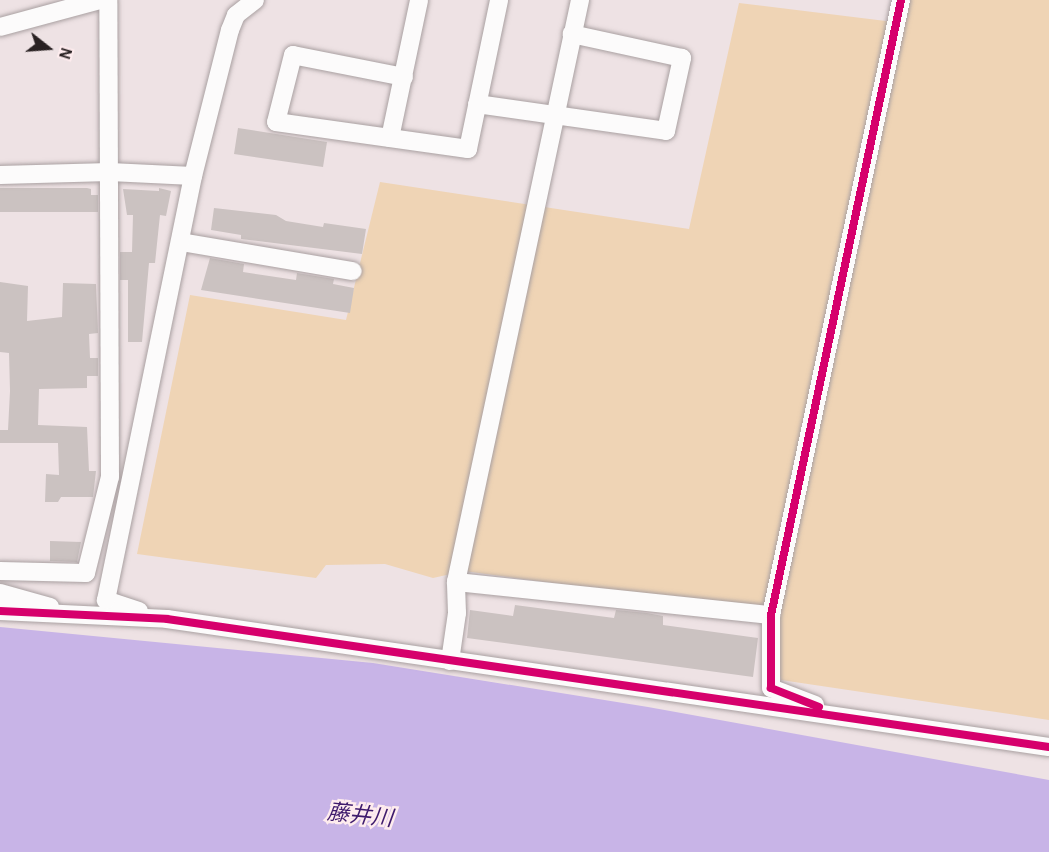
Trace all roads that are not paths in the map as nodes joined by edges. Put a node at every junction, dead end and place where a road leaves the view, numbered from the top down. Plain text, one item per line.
1 (100, 0) edge
2 (108, 0) edge
3 (255, 0) edge
4 (419, 0) edge
5 (499, 0) edge
6 (580, 0) edge
7 (901, 0) edge
8 (0, 27) edge
9 (572, 34) junction
10 (404, 76) junction
11 (477, 104) junction
12 (553, 115) junction
13 (390, 138) junction
14 (110, 172) junction
15 (0, 176) edge
16 (193, 176) junction
17 (181, 242) junction
18 (352, 271) dead end
19 (0, 571) edge
20 (456, 582) junction
21 (0, 593) edge
22 (106, 600) junction
23 (0, 611) edge
24 (68, 614) junction
25 (771, 615) junction
26 (167, 619) junction
27 (450, 661) junction
28 (841, 716) junction
29 (1049, 747) edge

1 - 8 street
2 - 14 street
3 - 16 street
4 - 10 street
5 - 11 street
6 - 9 street
7 - 25 street
9 - 12 street
9 - 12 street
10 - 13 street
10 - 13 street
11 - 12 street
11 - 13 street
12 - 20 street
14 - 15 street
14 - 16 street
14 - 19 street
16 - 17 street
17 - 18 street
17 - 22 street
20 - 25 street
20 - 27 street
21 - 24 street
22 - 24 street
22 - 26 street
23 - 24 street
24 - 26 street
25 - 28 street
26 - 27 street
27 - 28 street
28 - 29 street

